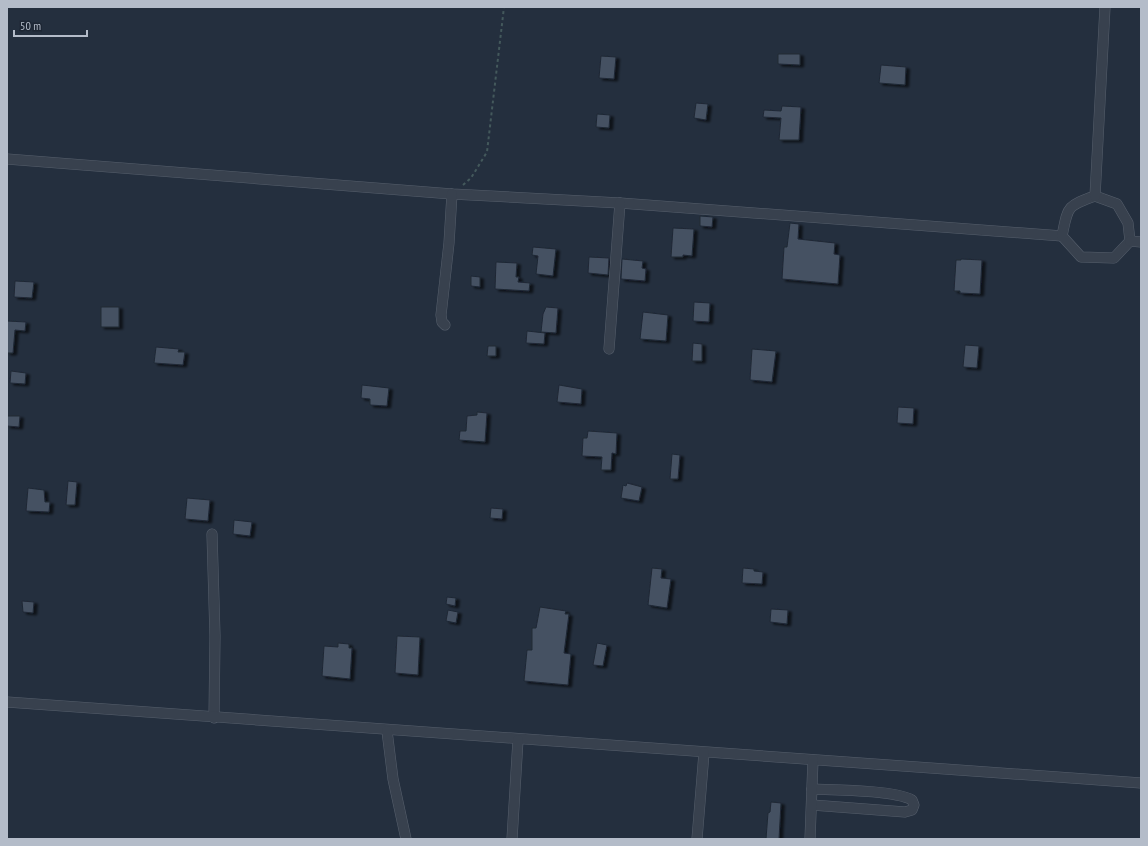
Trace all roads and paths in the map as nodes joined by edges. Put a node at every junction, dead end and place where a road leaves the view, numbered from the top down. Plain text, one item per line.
1 (504, 7) edge
2 (1106, 7) edge
3 (7, 159) edge
4 (452, 194) junction
5 (1095, 196) junction
6 (620, 203) junction
7 (1062, 236) junction
8 (1130, 241) junction
9 (1141, 242) edge
10 (445, 325) dead end
11 (609, 349) dead end
12 (212, 534) dead end
13 (7, 702) edge
14 (214, 718) junction
15 (387, 731) junction
16 (518, 740) junction
17 (704, 753) junction
18 (813, 760) junction
19 (1141, 784) edge
20 (812, 789) junction
21 (812, 805) junction
22 (406, 839) edge
23 (512, 839) edge
24 (697, 839) edge
25 (810, 839) edge

1 - 4 path
2 - 5 street
3 - 4 street
4 - 6 street
4 - 10 street
5 - 7 street
5 - 8 street
6 - 7 street
6 - 11 street
7 - 8 street
8 - 9 street
12 - 14 street
13 - 14 street
14 - 15 street
15 - 16 street
15 - 22 street
16 - 17 street
16 - 23 street
17 - 18 street
17 - 24 street
18 - 19 street
18 - 20 street
20 - 21 street
20 - 21 street
21 - 25 street

